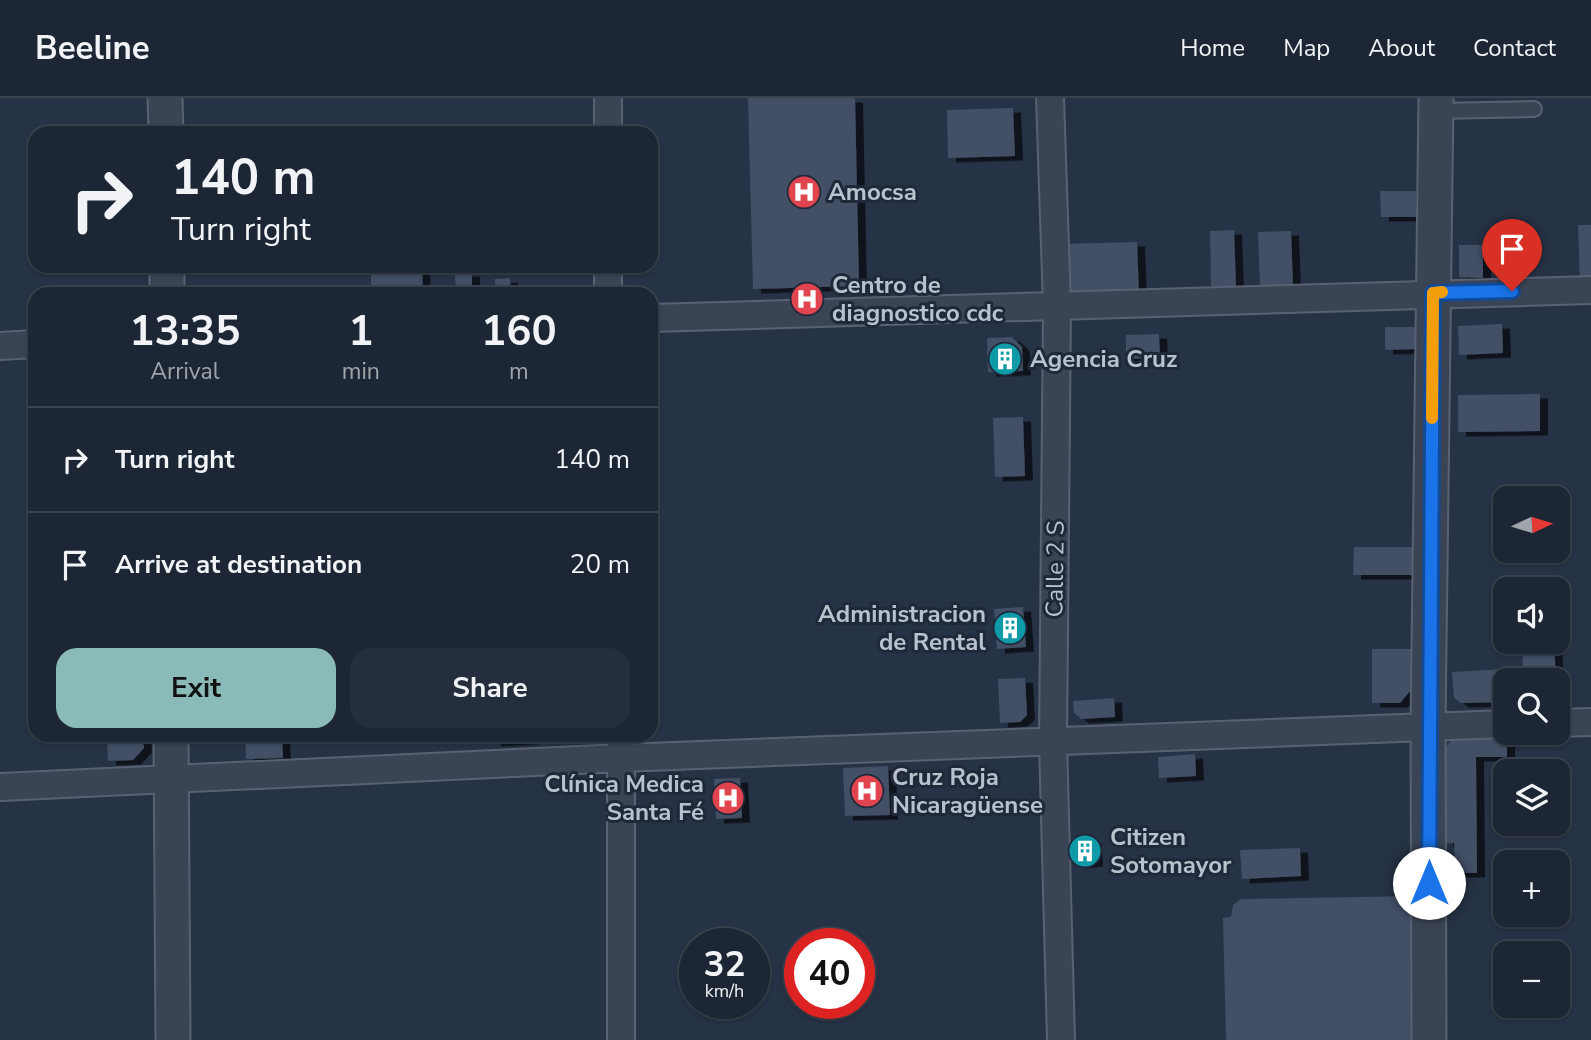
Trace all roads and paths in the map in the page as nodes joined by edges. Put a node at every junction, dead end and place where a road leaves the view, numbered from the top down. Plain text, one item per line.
1 (165, 98) edge
2 (608, 98) edge
3 (1050, 98) edge
4 (1436, 104) edge
5 (1534, 109) dead end
6 (166, 126) edge
7 (608, 126) edge
8 (1591, 290) edge
9 (1433, 293) junction
10 (1057, 306) junction
11 (658, 318) edge
12 (28, 344) edge
13 (0, 346) edge
14 (1591, 722) edge
15 (1570, 723) edge
16 (1493, 724) edge
17 (1428, 726) junction
18 (171, 742) edge
19 (1053, 742) junction
20 (621, 747) edge
21 (172, 781) junction
22 (0, 787) edge
23 (173, 1040) edge
24 (621, 1040) edge
25 (1061, 1040) edge
26 (1429, 1040) edge

1 - 6 street
2 - 7 street
3 - 10 street, Calle 2 S
4 - 5 lane
4 - 9 street
8 - 9 street
9 - 10 street
9 - 17 street
10 - 11 street
10 - 19 street, Calle 2 S
12 - 13 street
14 - 15 street
16 - 17 street
17 - 19 street
17 - 26 street
18 - 21 street
19 - 20 street
19 - 25 street, Calle 2 S
20 - 21 street
20 - 24 street
21 - 22 street
21 - 23 street

